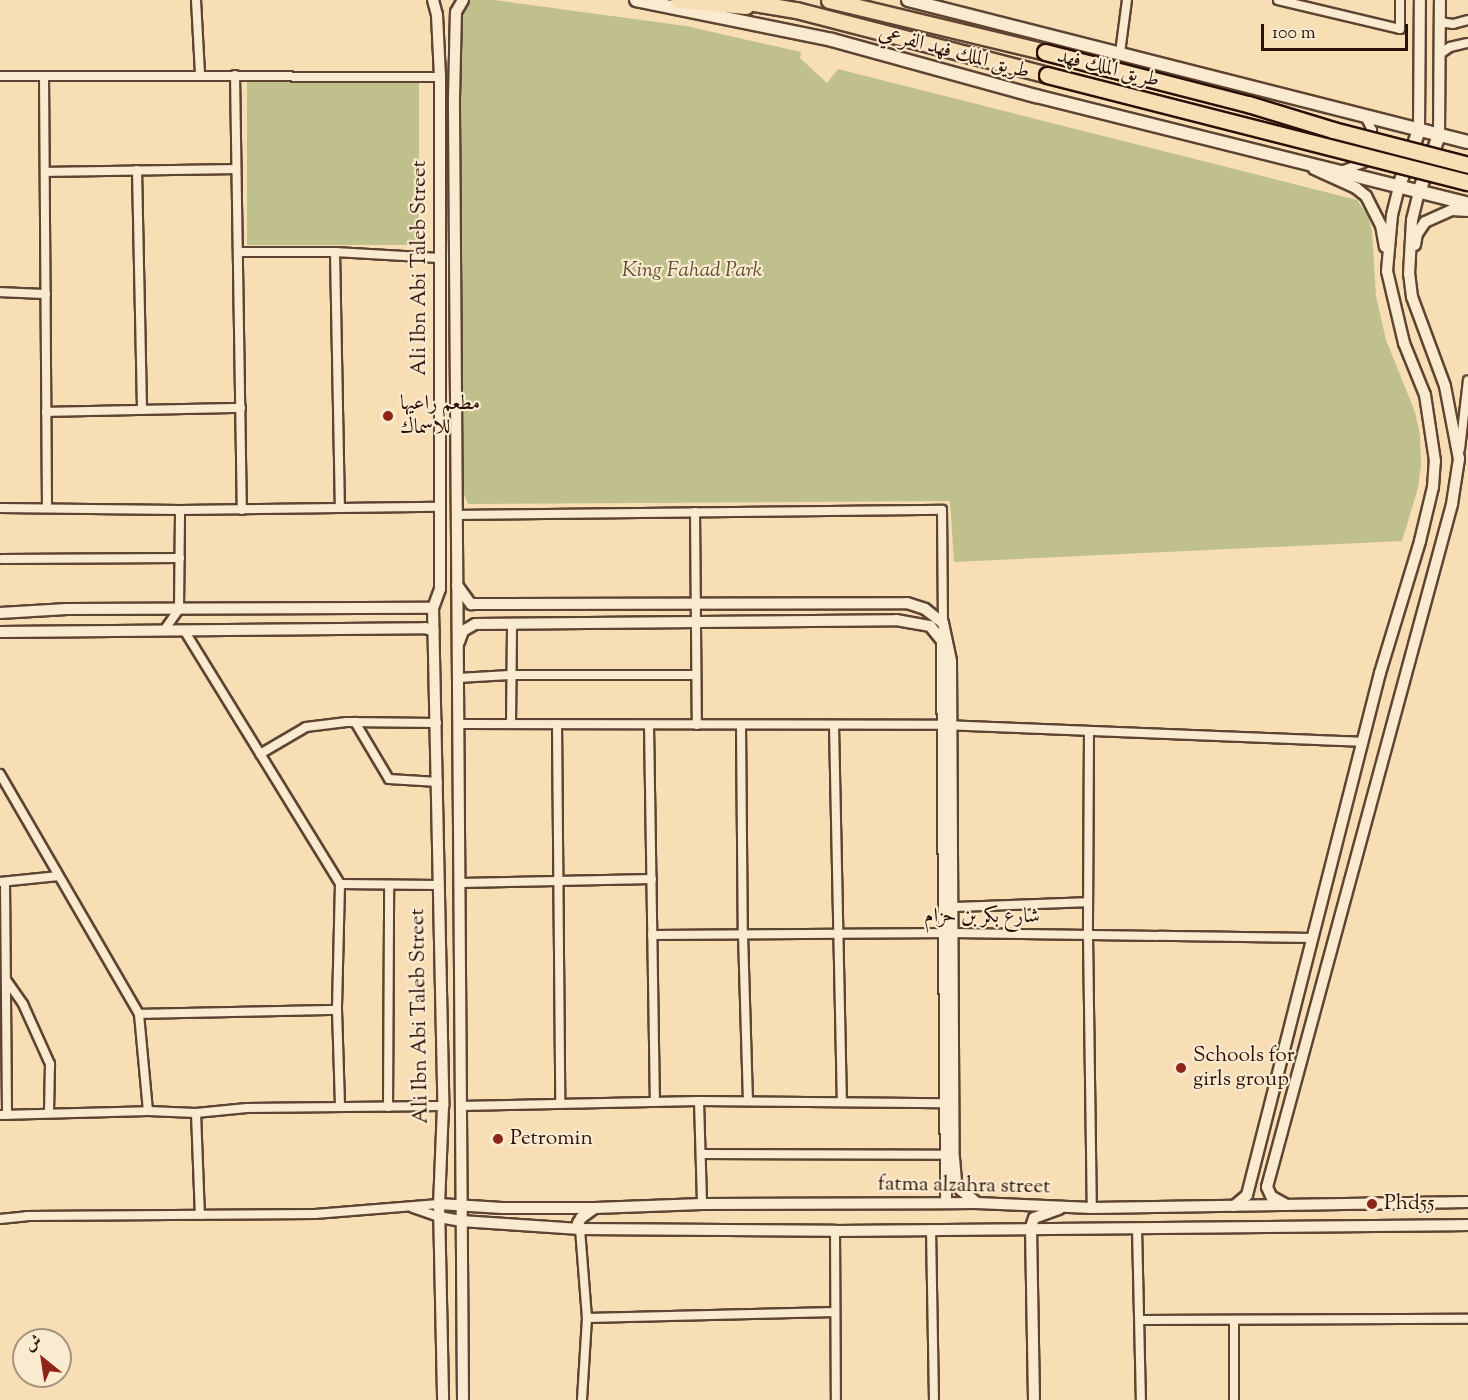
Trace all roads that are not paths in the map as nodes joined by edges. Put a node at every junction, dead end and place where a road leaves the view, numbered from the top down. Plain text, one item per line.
1 (196, 0) edge
2 (433, 0) edge
3 (463, 0) edge
4 (636, 0) edge
5 (678, 0) edge
6 (736, 0) edge
7 (829, 0) edge
8 (908, 0) edge
9 (1127, 0) edge
10 (1278, 0) edge
11 (1400, 0) edge
12 (1420, 0) edge
13 (1440, 0) edge
14 (842, 2) edge
15 (796, 10) junction
16 (1468, 20) edge
17 (1440, 22) junction
18 (438, 25) junction
19 (455, 25) junction
20 (1468, 43) edge
21 (1120, 53) junction
22 (1440, 54) junction
23 (200, 75) junction
24 (235, 75) junction
25 (0, 76) edge
26 (44, 76) junction
27 (440, 77) junction
28 (1365, 116) junction
29 (1419, 130) junction
30 (1439, 135) junction
31 (1468, 142) edge
32 (1292, 159) junction
33 (1468, 165) edge
34 (235, 169) junction
35 (137, 170) junction
36 (1341, 171) junction
37 (45, 172) junction
38 (1468, 182) edge
39 (1399, 186) junction
40 (1419, 192) junction
41 (1468, 204) edge
42 (1468, 211) edge
43 (239, 252) junction
44 (334, 252) junction
45 (439, 258) junction
46 (1387, 271) junction
47 (1409, 274) junction
48 (0, 292) edge
49 (46, 294) junction
50 (1468, 380) edge
51 (241, 408) junction
52 (142, 410) junction
53 (46, 412) junction
54 (1459, 459) junction
55 (439, 507) junction
56 (0, 508) edge
57 (47, 508) junction
58 (340, 508) junction
59 (180, 510) junction
60 (242, 510) junction
61 (695, 512) junction
62 (456, 515) junction
63 (180, 558) junction
64 (2, 559) dead end
65 (456, 584) junction
66 (697, 604) junction
67 (433, 608) junction
68 (179, 609) junction
69 (0, 613) edge
70 (696, 622) junction
71 (943, 623) junction
72 (512, 624) junction
73 (165, 629) junction
74 (184, 630) junction
75 (434, 631) junction
76 (0, 632) edge
77 (458, 645) junction
78 (510, 675) junction
79 (696, 675) junction
80 (458, 678) junction
81 (354, 722) junction
82 (436, 723) junction
83 (459, 724) junction
84 (511, 724) junction
85 (557, 724) junction
86 (649, 725) junction
87 (697, 725) junction
88 (741, 725) junction
89 (834, 725) junction
90 (947, 726) junction
91 (1089, 731) junction
92 (1362, 742) junction
93 (260, 754) junction
94 (0, 774) edge
95 (438, 782) junction
96 (58, 876) junction
97 (651, 879) junction
98 (558, 880) junction
99 (2, 882) edge
100 (460, 883) junction
101 (340, 884) junction
102 (389, 885) junction
103 (437, 885) junction
104 (1088, 902) junction
105 (953, 907) junction
106 (743, 934) junction
107 (838, 934) junction
108 (948, 934) junction
109 (652, 935) junction
110 (1088, 935) junction
111 (1312, 938) junction
112 (6, 980) junction
113 (338, 1010) junction
114 (139, 1014) junction
115 (699, 1101) junction
116 (748, 1101) junction
117 (655, 1102) junction
118 (842, 1102) junction
119 (945, 1103) junction
120 (561, 1104) junction
121 (443, 1106) junction
122 (461, 1106) junction
123 (340, 1107) junction
124 (388, 1107) junction
125 (148, 1111) junction
126 (48, 1113) junction
127 (196, 1113) junction
128 (3, 1115) edge
129 (701, 1154) junction
130 (945, 1155) junction
131 (946, 1203) junction
132 (977, 1203) junction
133 (1468, 1203) edge
134 (439, 1204) junction
135 (702, 1204) junction
136 (1287, 1205) junction
137 (460, 1206) junction
138 (1234, 1206) junction
139 (1064, 1207) junction
140 (413, 1208) junction
141 (595, 1208) junction
142 (1092, 1208) junction
143 (0, 1212) edge
144 (200, 1215) junction
145 (27, 1216) junction
146 (439, 1216) junction
147 (0, 1219) edge
148 (461, 1221) junction
149 (1468, 1225) edge
150 (1031, 1227) junction
151 (1137, 1228) junction
152 (580, 1229) junction
153 (931, 1230) junction
154 (835, 1231) junction
155 (835, 1312) junction
156 (587, 1318) junction
157 (1140, 1320) junction
158 (1234, 1320) junction
159 (1468, 1320) edge
160 (443, 1400) edge
161 (463, 1400) edge
162 (582, 1400) edge
163 (837, 1400) edge
164 (934, 1400) edge
165 (1034, 1400) edge
166 (1141, 1400) edge
167 (1234, 1400) edge

1 - 23 street
2 - 18 street, Ali Ibn Abi Taleb Street
3 - 19 street, Ali Ibn Abi Taleb Street
4 - 32 main road, طريق الملك فهد الفرعي
5 - 15 highway
6 - 15 highway, طريق الملك فهد
7 - 14 highway, طريق الملك فهد
8 - 21 main road, طريق الملك فهد الفرعي
9 - 21 street
10 - 11 street
12 - 29 street
13 - 17 street
14 - 33 highway, طريق الملك فهد, bridge
15 - 38 highway, طريق الملك فهد, bridge
16 - 17 street
17 - 22 street
18 - 19 street
18 - 27 street, Ali Ibn Abi Taleb Street
19 - 62 street, Ali Ibn Abi Taleb Street
20 - 22 street
21 - 28 main road, طريق الملك فهد الفرعي
22 - 30 street
23 - 24 street
23 - 26 street
24 - 27 street
24 - 34 street
25 - 26 street
26 - 37 street
27 - 45 street, Ali Ibn Abi Taleb Street
28 - 29 main road, طريق الملك فهد الفرعي
28 - 36 street
29 - 30 main road, طريق الملك فهد الفرعي
29 - 39 main road
30 - 31 main road, طريق الملك فهد الفرعي
30 - 40 main road
32 - 36 main road, طريق الملك فهد الفرعي
32 - 46 street
34 - 35 street
34 - 43 street
35 - 37 street
35 - 52 street
36 - 39 main road, طريق الملك فهد الفرعي
37 - 49 street
39 - 40 main road, طريق الملك فهد الفرعي
39 - 46 street
40 - 41 main road, طريق الملك فهد الفرعي
40 - 47 street
42 - 47 street
43 - 44 street
43 - 51 street
44 - 45 street
44 - 58 street
45 - 55 street, Ali Ibn Abi Taleb Street
46 - 92 street
47 - 54 street
48 - 49 street
49 - 53 street
50 - 54 street
51 - 52 street
51 - 60 street
52 - 53 street
53 - 57 street
54 - 136 street
55 - 58 street
55 - 67 street, Ali Ibn Abi Taleb Street
56 - 57 street
57 - 59 street
58 - 60 street
59 - 60 street
59 - 63 street
61 - 62 street
61 - 66 street
61 - 71 street
62 - 65 street, Ali Ibn Abi Taleb Street
63 - 64 street
63 - 68 street
65 - 66 street
65 - 77 street, Ali Ibn Abi Taleb Street
66 - 70 street
66 - 71 street
67 - 68 street
67 - 75 street, Ali Ibn Abi Taleb Street
68 - 69 street
68 - 73 street
70 - 72 street
70 - 79 street
70 - 90 street
71 - 90 street
72 - 77 street
72 - 78 street
73 - 74 street
73 - 76 street
74 - 75 street
74 - 93 street
75 - 82 street, Ali Ibn Abi Taleb Street
77 - 80 street, Ali Ibn Abi Taleb Street
78 - 79 street
78 - 80 street
78 - 84 street
79 - 87 street
80 - 83 street, Ali Ibn Abi Taleb Street
81 - 82 street
81 - 93 street
81 - 95 street
82 - 95 street, Ali Ibn Abi Taleb Street
83 - 84 street
83 - 100 street, Ali Ibn Abi Taleb Street
84 - 85 street
85 - 86 street
85 - 98 street
86 - 87 street
86 - 97 street
87 - 88 street
88 - 89 street
88 - 106 street
89 - 90 street
89 - 107 street
90 - 91 street
90 - 105 street
90 - 108 street
91 - 92 street
91 - 104 street
92 - 111 street
93 - 101 street
94 - 96 street
95 - 103 street, Ali Ibn Abi Taleb Street
96 - 99 street
96 - 114 street
97 - 98 street
97 - 109 street
98 - 100 street
98 - 120 street
99 - 112 street
100 - 122 street, Ali Ibn Abi Taleb Street
101 - 102 street
101 - 113 street
102 - 103 street
102 - 124 street
103 - 121 street, Ali Ibn Abi Taleb Street
104 - 105 street
104 - 110 street
105 - 108 street
106 - 107 street, شارع بكر بن حزام
106 - 109 street, شارع بكر بن حزام
106 - 116 street
107 - 108 street, شارع بكر بن حزام
107 - 118 street
108 - 110 street, شارع بكر بن حزام
108 - 119 street
108 - 132 street
109 - 117 street
110 - 111 street, شارع بكر بن حزام
110 - 142 street
111 - 138 street
112 - 126 street
112 - 128 street
113 - 114 street
113 - 123 street
114 - 125 street
115 - 116 street
115 - 117 street
115 - 129 street
116 - 118 street
117 - 120 street
118 - 119 street
119 - 130 street
120 - 122 street
121 - 124 street
121 - 134 street, Ali Ibn Abi Taleb Street
122 - 137 street, Ali Ibn Abi Taleb Street
123 - 124 street
123 - 127 street
125 - 126 street
125 - 127 street
126 - 128 street
127 - 144 street
129 - 130 street
129 - 135 street
130 - 131 street
131 - 132 street, fatma alzahra street
131 - 135 street, fatma alzahra street
132 - 139 street, fatma alzahra street
133 - 136 street, fatma alzahra street
134 - 137 street, fatma alzahra street
134 - 140 street
134 - 146 street, Ali Ibn Abi Taleb Street
135 - 141 street, fatma alzahra street
136 - 138 street, fatma alzahra street
137 - 141 street, fatma alzahra street
137 - 148 street, Ali Ibn Abi Taleb Street
138 - 142 street, fatma alzahra street
139 - 142 street, fatma alzahra street
139 - 150 street
140 - 144 street
140 - 146 street
141 - 152 street
143 - 145 street
144 - 145 street
145 - 147 street
146 - 148 street
146 - 160 street, Ali Ibn Abi Taleb Street
148 - 152 street
148 - 161 street, Ali Ibn Abi Taleb Street
149 - 151 street
150 - 151 street
150 - 153 street
150 - 165 street
151 - 157 street
152 - 154 street
152 - 156 street
153 - 154 street
153 - 164 street
154 - 155 street
155 - 156 street
155 - 163 street
156 - 162 street
157 - 158 street
157 - 166 street
158 - 159 street
158 - 167 street

